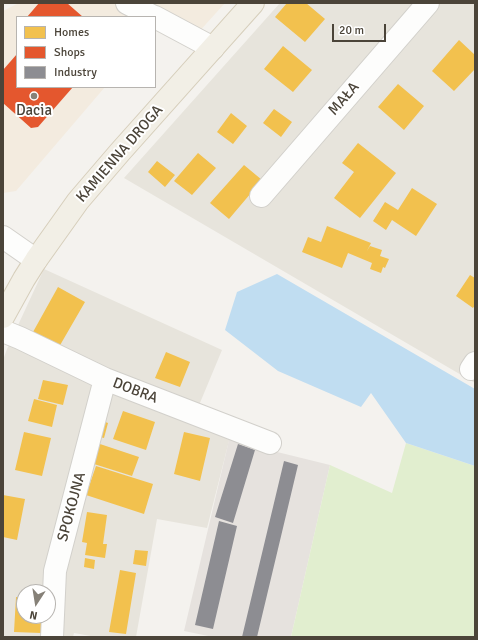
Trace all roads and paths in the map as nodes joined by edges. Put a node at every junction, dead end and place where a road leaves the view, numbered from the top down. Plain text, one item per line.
1 (127, 3) edge
2 (253, 3) edge
3 (428, 3) edge
4 (153, 16) edge
5 (156, 18) edge
6 (213, 48) junction
7 (261, 196) dead end
8 (3, 237) edge
9 (36, 260) junction
10 (3, 317) edge
11 (3, 331) edge
12 (105, 379) junction
13 (270, 443) dead end
14 (52, 637) edge

1 - 4 street
2 - 6 main road, KAMIENNA DROGA
3 - 7 street, MAŁA
5 - 6 street
6 - 9 main road, KAMIENNA DROGA
8 - 9 street
9 - 10 main road, KAMIENNA DROGA
11 - 12 street, DOBRA
12 - 13 street, DOBRA
12 - 14 street, SPOKOJNA

